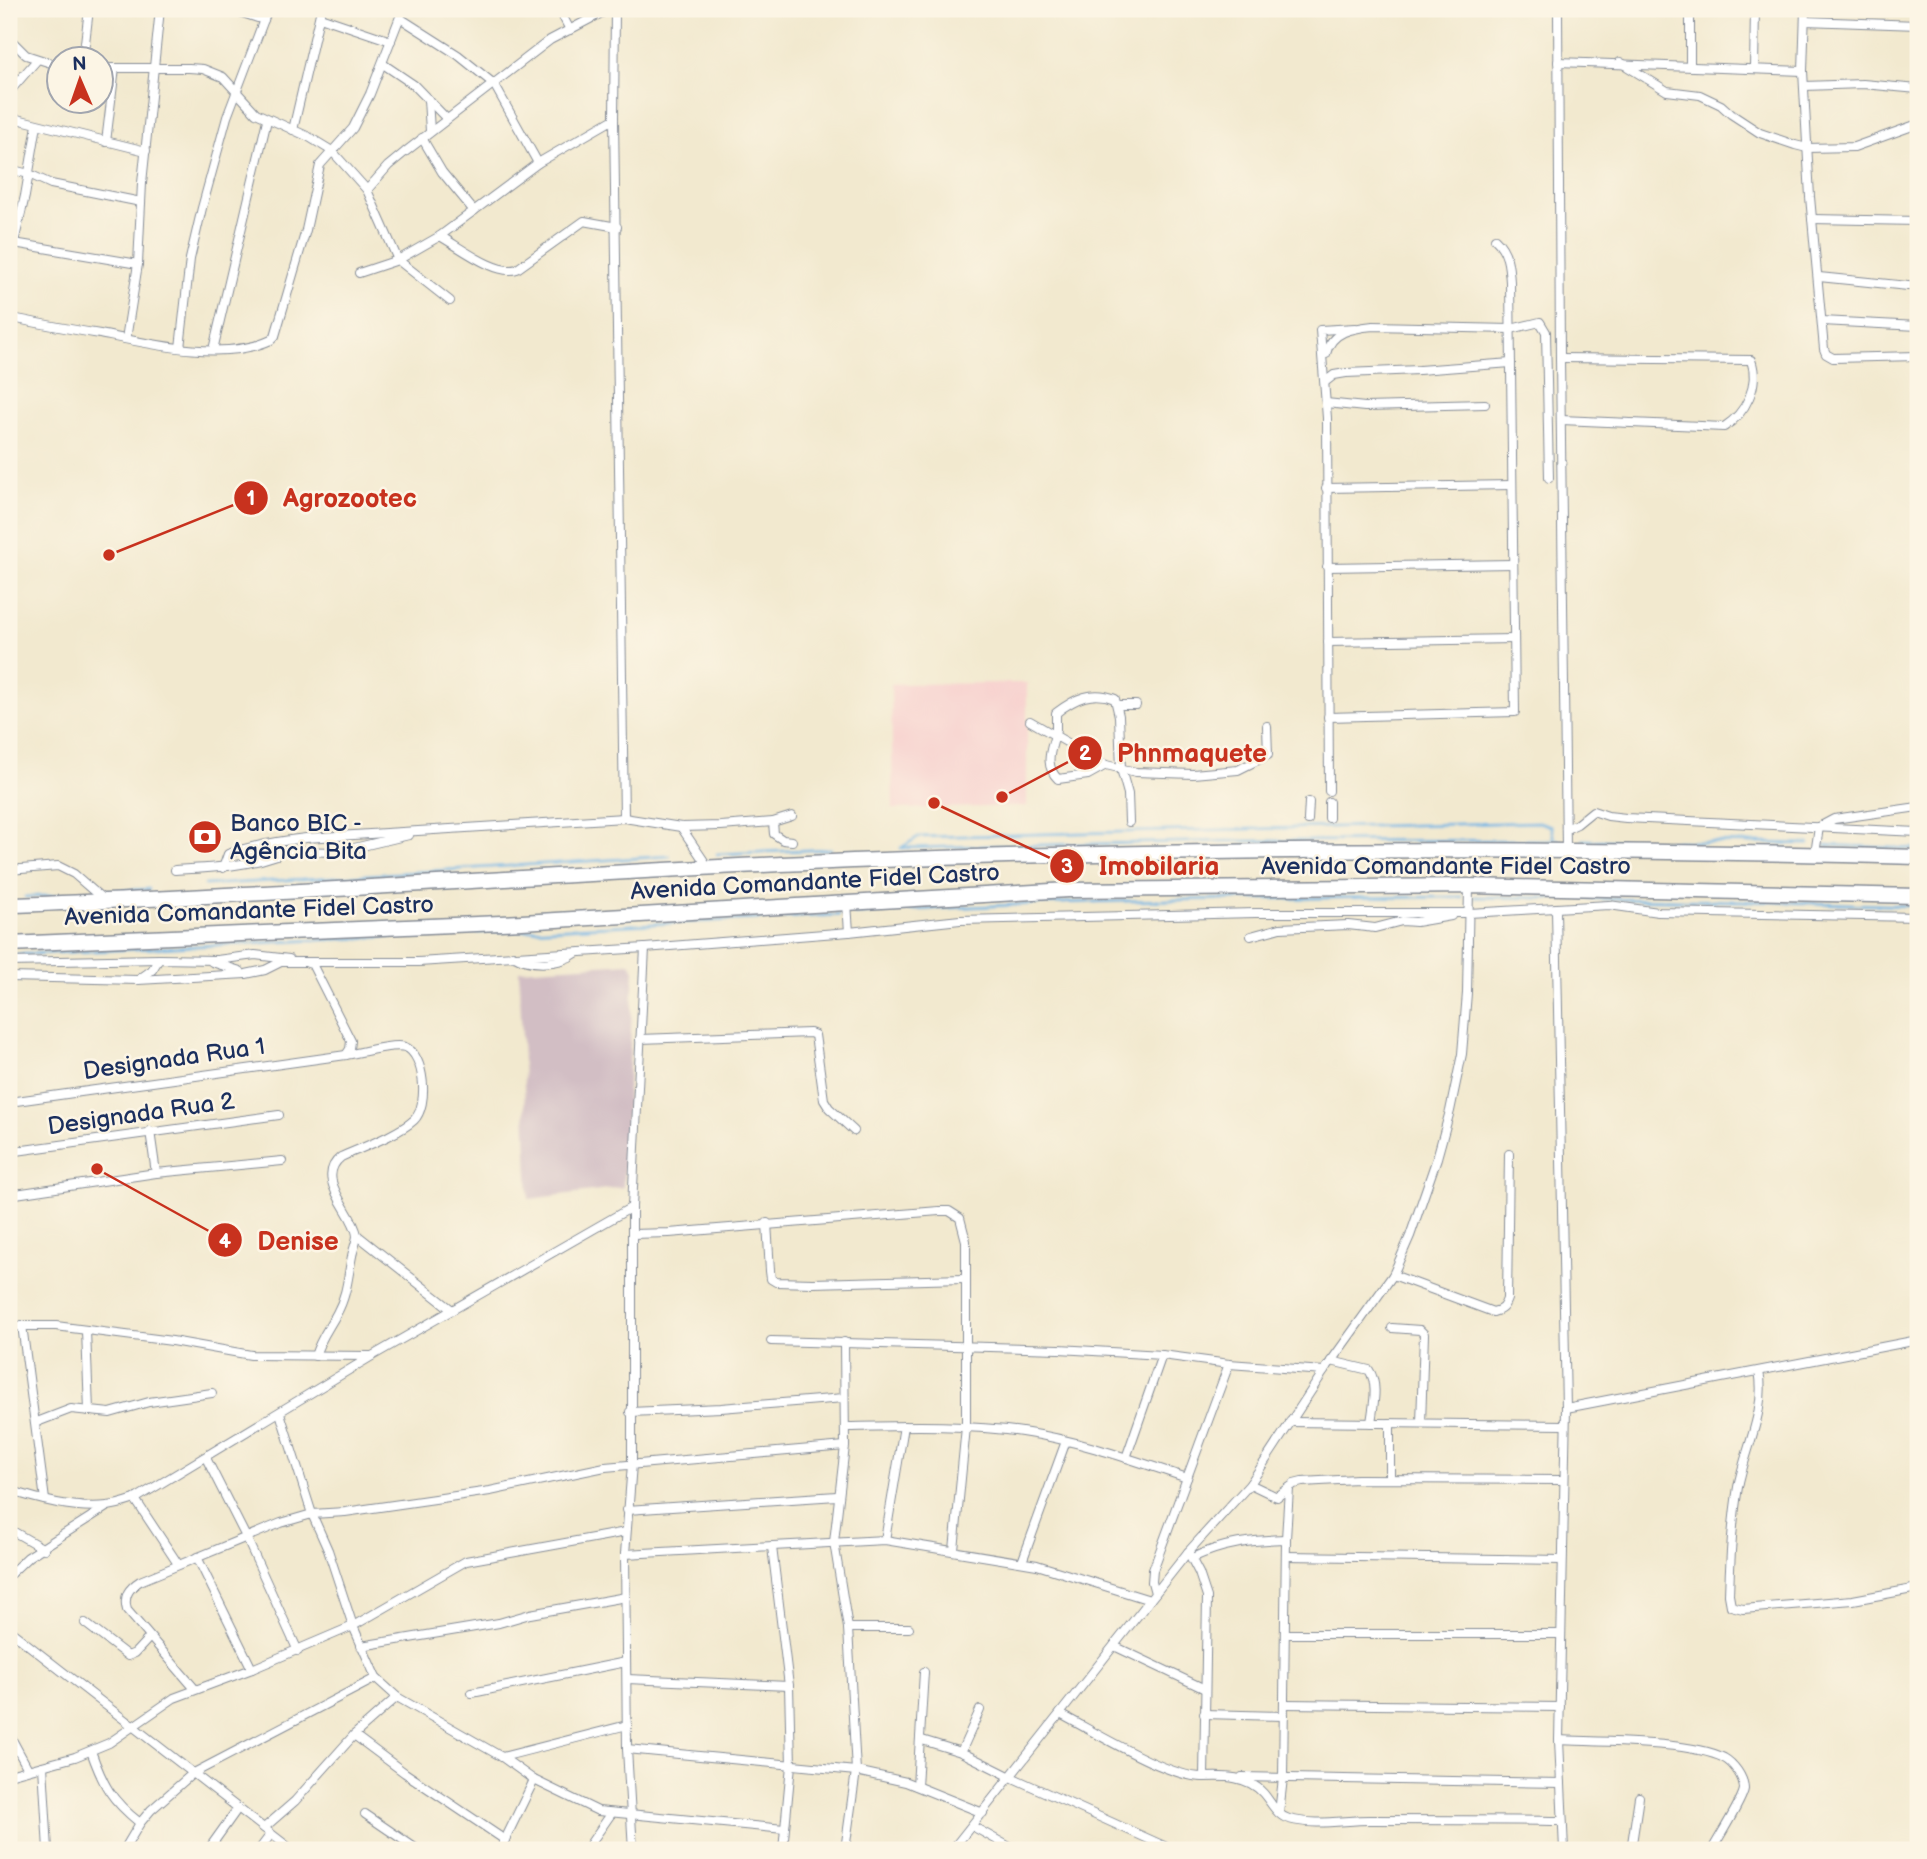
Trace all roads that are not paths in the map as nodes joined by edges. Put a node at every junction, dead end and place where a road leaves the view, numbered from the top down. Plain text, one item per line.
1 (89, 9) edge
2 (160, 9) edge
3 (230, 9) edge
4 (268, 9) edge
5 (403, 9) edge
6 (559, 9) edge
7 (609, 9) edge
8 (615, 9) edge
9 (1558, 9) edge
10 (1690, 9) edge
11 (1755, 9) edge
12 (1805, 9) edge
13 (320, 13) edge
14 (400, 18) junction
15 (264, 20) junction
16 (1805, 20) junction
17 (1918, 25) edge
18 (570, 30) junction
19 (9, 38) edge
20 (391, 41) junction
21 (85, 46) edge
22 (37, 60) junction
23 (46, 62) edge
24 (1558, 62) junction
25 (1620, 62) junction
26 (383, 64) junction
27 (1690, 66) junction
28 (154, 67) junction
29 (116, 68) edge
30 (1754, 69) junction
31 (1803, 71) junction
32 (494, 84) junction
33 (1804, 86) junction
34 (1918, 89) edge
35 (9, 92) edge
36 (237, 92) junction
37 (428, 99) junction
38 (109, 116) edge
39 (9, 117) edge
40 (446, 118) junction
41 (614, 119) junction
42 (267, 120) junction
43 (1918, 124) edge
44 (37, 125) junction
45 (293, 130) junction
46 (430, 131) junction
47 (422, 138) junction
48 (106, 142) junction
49 (1807, 148) junction
50 (146, 151) junction
51 (332, 151) junction
52 (538, 163) junction
53 (9, 169) edge
54 (29, 174) junction
55 (367, 190) junction
56 (141, 202) junction
57 (474, 211) junction
58 (1812, 219) junction
59 (1918, 221) edge
60 (617, 227) junction
61 (440, 236) junction
62 (1495, 239) dead end
63 (14, 243) junction
64 (398, 260) junction
65 (9, 263) edge
66 (138, 264) junction
67 (359, 273) dead end
68 (1819, 277) junction
69 (1918, 287) edge
70 (450, 301) dead end
71 (9, 317) edge
72 (1822, 321) junction
73 (1918, 326) edge
74 (1355, 327) junction
75 (1510, 329) junction
76 (126, 339) junction
77 (180, 348) junction
78 (214, 350) junction
79 (1918, 356) edge
80 (1560, 358) junction
81 (1511, 363) junction
82 (1324, 364) junction
83 (1325, 382) junction
84 (1326, 403) junction
85 (1485, 404) dead end
86 (1561, 420) junction
87 (1549, 478) dead end
88 (1512, 485) junction
89 (1326, 488) junction
90 (1513, 564) junction
91 (1327, 567) junction
92 (1514, 639) junction
93 (1328, 642) junction
94 (1117, 705) junction
95 (1136, 705) dead end
96 (1328, 717) junction
97 (1030, 721) dead end
98 (1267, 726) dead end
99 (1055, 734) junction
100 (1106, 765) junction
101 (1121, 769) junction
102 (1329, 791) dead end
103 (1308, 802) dead end
104 (1329, 802) dead end
105 (1918, 807) edge
106 (792, 816) dead end
107 (624, 818) junction
108 (1329, 818) dead end
109 (1308, 820) dead end
110 (772, 822) junction
111 (1129, 822) dead end
112 (681, 827) junction
113 (1819, 827) junction
114 (1566, 829) junction
115 (422, 831) junction
116 (1918, 832) edge
117 (792, 841) dead end
118 (240, 850) junction
119 (1566, 850) junction
120 (284, 853) junction
121 (1815, 854) junction
122 (1918, 857) edge
123 (708, 867) junction
124 (223, 868) junction
125 (9, 870) edge
126 (175, 870) dead end
127 (1469, 886) junction
128 (1918, 896) edge
129 (105, 901) junction
130 (847, 903) junction
131 (9, 905) edge
132 (1556, 910) junction
133 (1279, 913) junction
134 (1469, 913) junction
135 (1348, 914) junction
136 (1918, 917) edge
137 (1348, 925) junction
138 (1300, 929) junction
139 (849, 932) junction
140 (1251, 936) dead end
141 (9, 944) edge
142 (645, 948) junction
143 (159, 958) junction
144 (206, 960) junction
145 (9, 962) edge
146 (312, 964) junction
147 (246, 974) junction
148 (9, 977) edge
149 (138, 980) junction
150 (640, 1039) junction
151 (345, 1055) junction
152 (9, 1102) edge
153 (279, 1115) dead end
154 (150, 1131) junction
155 (854, 1131) dead end
156 (9, 1152) edge
157 (1509, 1154) dead end
158 (282, 1161) dead end
159 (156, 1173) junction
160 (9, 1195) edge
161 (632, 1207) junction
162 (767, 1223) junction
163 (632, 1234) junction
164 (357, 1235) junction
165 (1393, 1275) junction
166 (964, 1279) junction
167 (452, 1310) junction
168 (22, 1325) junction
169 (9, 1326) edge
170 (1392, 1328) dead end
171 (86, 1330) junction
172 (771, 1340) dead end
173 (1918, 1340) edge
174 (844, 1342) junction
175 (967, 1347) junction
176 (1162, 1355) junction
177 (315, 1356) junction
178 (372, 1356) junction
179 (1331, 1361) junction
180 (1229, 1364) junction
181 (1324, 1371) junction
182 (1759, 1371) junction
183 (212, 1392) dead end
184 (844, 1398) junction
185 (1566, 1408) junction
186 (89, 1411) junction
187 (630, 1412) junction
188 (280, 1413) junction
189 (37, 1422) junction
190 (1290, 1422) junction
191 (1371, 1423) junction
192 (1390, 1423) junction
193 (1421, 1423) junction
194 (1564, 1425) junction
195 (904, 1426) junction
196 (845, 1427) junction
197 (966, 1427) junction
198 (1066, 1441) junction
199 (845, 1446) junction
200 (206, 1458) junction
201 (1126, 1458) junction
202 (632, 1464) junction
203 (1187, 1478) junction
204 (1390, 1479) junction
205 (1563, 1480) junction
206 (1250, 1484) junction
207 (1289, 1488) junction
208 (9, 1490) edge
209 (837, 1496) junction
210 (135, 1499) junction
211 (46, 1500) junction
212 (108, 1506) junction
213 (627, 1510) junction
214 (312, 1514) junction
215 (9, 1529) edge
216 (626, 1532) junction
217 (246, 1537) junction
218 (1286, 1539) junction
219 (885, 1540) junction
220 (834, 1542) junction
221 (772, 1547) junction
222 (44, 1549) junction
223 (954, 1550) junction
224 (625, 1554) junction
225 (1190, 1555) junction
226 (1286, 1556) junction
227 (197, 1557) junction
228 (1561, 1560) junction
229 (1022, 1562) junction
230 (178, 1564) junction
231 (9, 1575) edge
232 (1918, 1588) edge
233 (1153, 1596) junction
234 (626, 1597) junction
235 (85, 1623) dead end
236 (353, 1626) junction
237 (848, 1628) junction
238 (909, 1628) dead end
239 (9, 1630) edge
240 (1285, 1633) junction
241 (1561, 1634) junction
242 (149, 1638) junction
243 (361, 1646) junction
244 (1114, 1646) junction
245 (298, 1651) junction
246 (626, 1662) junction
247 (252, 1669) junction
248 (924, 1672) dead end
249 (376, 1678) junction
250 (627, 1679) junction
251 (789, 1686) junction
252 (195, 1689) junction
253 (1205, 1689) junction
254 (472, 1693) dead end
255 (397, 1697) junction
256 (1284, 1704) junction
257 (1560, 1707) junction
258 (980, 1710) dead end
259 (1060, 1714) junction
260 (1204, 1714) junction
261 (1284, 1716) junction
262 (627, 1726) junction
263 (132, 1727) junction
264 (9, 1734) edge
265 (354, 1735) junction
266 (922, 1740) junction
267 (1559, 1740) junction
268 (627, 1749) junction
269 (91, 1751) junction
270 (961, 1752) junction
271 (502, 1757) junction
272 (791, 1765) junction
273 (43, 1766) junction
274 (28, 1769) junction
275 (856, 1771) junction
276 (192, 1774) junction
277 (9, 1775) edge
278 (1011, 1777) junction
279 (1204, 1777) junction
280 (1228, 1777) junction
281 (1283, 1778) junction
282 (534, 1780) junction
283 (1561, 1783) junction
284 (917, 1786) junction
285 (1639, 1797) dead end
286 (238, 1808) junction
287 (9, 1809) edge
288 (983, 1812) junction
289 (631, 1813) junction
290 (365, 1814) dead end
291 (611, 1814) junction
292 (1279, 1814) junction
293 (1562, 1821) junction
294 (140, 1823) junction
295 (972, 1826) junction
296 (784, 1829) junction
297 (268, 1831) junction
298 (505, 1840) junction
299 (9, 1842) edge
300 (783, 1848) edge
301 (48, 1850) edge
302 (124, 1850) edge
303 (208, 1850) edge
304 (259, 1850) edge
305 (292, 1850) edge
306 (418, 1850) edge
307 (500, 1850) edge
308 (586, 1850) edge
309 (633, 1850) edge
310 (822, 1850) edge
311 (845, 1850) edge
312 (952, 1850) edge
313 (1015, 1850) edge
314 (1173, 1850) edge
315 (1564, 1850) edge
316 (1631, 1850) edge
317 (1712, 1850) edge

1 - 21 street
2 - 28 street
3 - 15 street
4 - 15 street
5 - 14 street
6 - 18 street
7 - 18 street
8 - 41 street
9 - 24 street
10 - 27 street
11 - 30 street
12 - 16 street
13 - 20 street
13 - 45 street
14 - 20 street
14 - 32 street
15 - 36 street
16 - 17 street
16 - 31 street
18 - 32 street
19 - 22 street
20 - 26 street
22 - 23 street
22 - 35 street
24 - 25 street
24 - 80 street
25 - 27 street
25 - 49 street
26 - 37 street
26 - 51 street
27 - 30 street
28 - 29 street
28 - 36 street
28 - 50 street
30 - 31 street
31 - 33 street
32 - 40 street
32 - 52 street
33 - 34 street
33 - 49 street
36 - 42 street
36 - 77 street
37 - 40 street
37 - 46 street
38 - 48 street
39 - 44 street
40 - 46 street
41 - 52 street
41 - 60 street
42 - 45 street
42 - 78 street
43 - 49 street
44 - 48 street
44 - 54 street
45 - 51 street
46 - 47 street
47 - 55 street
47 - 57 street
48 - 50 street
49 - 58 street
50 - 56 street
51 - 55 street
51 - 78 street
52 - 57 street
53 - 54 street
54 - 56 street
54 - 63 street
55 - 64 street
56 - 66 street
57 - 61 street
58 - 59 street
58 - 68 street
60 - 61 street
60 - 107 street
61 - 64 street
62 - 75 street
63 - 65 street
63 - 66 street
64 - 67 street
64 - 70 street
66 - 76 street
68 - 69 street
68 - 72 street
71 - 76 street
72 - 73 street
72 - 79 street
74 - 75 street
74 - 82 street
74 - 82 street
75 - 81 street
75 - 87 street
76 - 77 street
77 - 78 street
80 - 86 street
80 - 86 street
81 - 83 street
81 - 88 street
82 - 83 street
83 - 84 street
84 - 85 street
84 - 89 street
86 - 114 street
88 - 89 street
88 - 90 street
89 - 91 street
90 - 91 street
90 - 92 street
91 - 93 street
92 - 93 street
92 - 96 street
93 - 96 street
94 - 95 street
94 - 99 street
94 - 101 street
96 - 102 street
97 - 99 street
98 - 101 street
99 - 100 street
99 - 100 street
100 - 101 street
101 - 111 street
103 - 109 street
104 - 108 street
105 - 113 street
106 - 110 street
107 - 112 street
107 - 115 street
110 - 112 street
110 - 117 street
112 - 123 street
113 - 114 street
113 - 116 street
113 - 121 street
114 - 119 street
115 - 118 street
115 - 120 street
118 - 120 street
118 - 124 street
119 - 121 highway, Avenida Comandante Fidel Castro
119 - 123 highway, Avenida Comandante Fidel Castro
120 - 124 street
121 - 122 highway, Avenida Comandante Fidel Castro
123 - 129 highway, Avenida Comandante Fidel Castro
124 - 126 street
125 - 129 street
127 - 128 highway, Avenida Comandante Fidel Castro
127 - 130 highway, Avenida Comandante Fidel Castro
127 - 134 street
129 - 131 highway, Avenida Comandante Fidel Castro
130 - 139 street
130 - 141 highway, Avenida Comandante Fidel Castro
132 - 134 street
132 - 136 street
132 - 185 street
133 - 135 street
133 - 138 street
133 - 139 street
134 - 135 street
134 - 137 street
134 - 165 street
135 - 137 street
137 - 138 street
138 - 140 street
139 - 142 street
142 - 146 street
142 - 150 street
143 - 144 street
143 - 145 street
143 - 149 street
144 - 146 street
144 - 147 street
146 - 147 street
146 - 151 street
147 - 149 street
148 - 149 street
150 - 155 street
150 - 161 street
151 - 152 street, Designada Rua 1
151 - 164 street, Designada Rua 1
153 - 154 street, Designada Rua 2
154 - 156 street, Designada Rua 2
154 - 159 street
157 - 165 street
158 - 159 street
159 - 160 street
161 - 163 street
161 - 167 street
162 - 163 street
162 - 166 street
162 - 166 street
163 - 187 street
164 - 167 street
164 - 177 street
165 - 179 street
166 - 175 street
167 - 178 street
168 - 169 street
168 - 171 street
168 - 189 street
170 - 193 street
171 - 177 street
171 - 186 street
172 - 174 street
173 - 182 street
174 - 175 street
174 - 184 street
175 - 176 street
175 - 197 street
176 - 180 street
176 - 201 street
177 - 178 street
178 - 188 street
179 - 181 street
179 - 191 street
180 - 181 street
180 - 203 street
181 - 190 street
182 - 185 street
182 - 232 street
183 - 186 street
184 - 187 street
184 - 196 street
185 - 194 street
186 - 189 street
187 - 202 street
188 - 200 street
188 - 214 street
189 - 211 street
190 - 191 street
190 - 206 street
191 - 192 street
192 - 193 street
192 - 204 street
193 - 194 street
194 - 205 street
195 - 196 street
195 - 197 street
195 - 219 street
196 - 199 street
197 - 198 street
197 - 223 street
198 - 201 street
198 - 229 street
199 - 202 street
199 - 209 street
200 - 210 street
200 - 217 street
201 - 203 street
202 - 213 street
202 - 214 street
203 - 233 street
204 - 205 street
204 - 207 street
205 - 228 street
206 - 207 street
206 - 225 street
207 - 218 street
208 - 211 street
209 - 213 street
209 - 220 street
210 - 212 street
210 - 230 street
211 - 212 street
212 - 222 street
213 - 216 street
214 - 217 street
214 - 236 street
215 - 222 street
216 - 224 street
216 - 236 street
217 - 227 street
217 - 245 street
218 - 225 street
218 - 226 street
219 - 220 street
219 - 223 street
220 - 221 street
220 - 237 street
221 - 224 street
221 - 251 street
222 - 231 street
223 - 229 street
224 - 234 street
225 - 233 street
225 - 253 street
226 - 228 street
226 - 240 street
227 - 230 street
227 - 247 street
228 - 241 street
229 - 233 street
230 - 242 street
233 - 244 street
234 - 243 street
234 - 246 street
235 - 242 street
236 - 243 street
236 - 245 street
237 - 238 street
237 - 275 street
239 - 263 street
240 - 241 street
240 - 256 street
241 - 257 street
242 - 252 street
243 - 249 street
244 - 253 street
244 - 259 street
245 - 247 street
246 - 250 street
246 - 254 street
247 - 252 street
248 - 266 street
249 - 255 street
249 - 276 street
250 - 251 street
250 - 262 street
251 - 272 street
252 - 263 street
253 - 260 street
255 - 265 street
255 - 271 street
256 - 257 street
256 - 261 street
257 - 267 street
258 - 270 street
259 - 278 street
259 - 279 street
260 - 261 street
260 - 279 street
261 - 281 street
262 - 268 street
262 - 271 street
263 - 269 street
263 - 276 street
264 - 274 street
265 - 297 street
265 - 298 street
266 - 270 street
266 - 284 street
267 - 283 street
267 - 317 street
268 - 272 street
268 - 289 street
269 - 273 street
269 - 294 street
270 - 278 street
271 - 282 street
272 - 275 street
272 - 296 street
273 - 274 street
273 - 301 street
274 - 277 street
275 - 284 street
275 - 311 street
276 - 286 street
276 - 294 street
278 - 288 street
278 - 314 street
279 - 280 street
280 - 281 street
280 - 292 street
281 - 283 street
281 - 292 street
282 - 291 street
282 - 298 street
283 - 293 street
284 - 288 street
285 - 316 street
286 - 297 street
286 - 303 street
287 - 299 street
288 - 295 street
289 - 291 street
289 - 296 street
289 - 309 street
290 - 306 street
291 - 308 street
292 - 293 street
293 - 315 street
294 - 302 street
295 - 312 street
295 - 313 street
296 - 300 street
297 - 304 street
297 - 305 street
298 - 307 street
300 - 310 street

